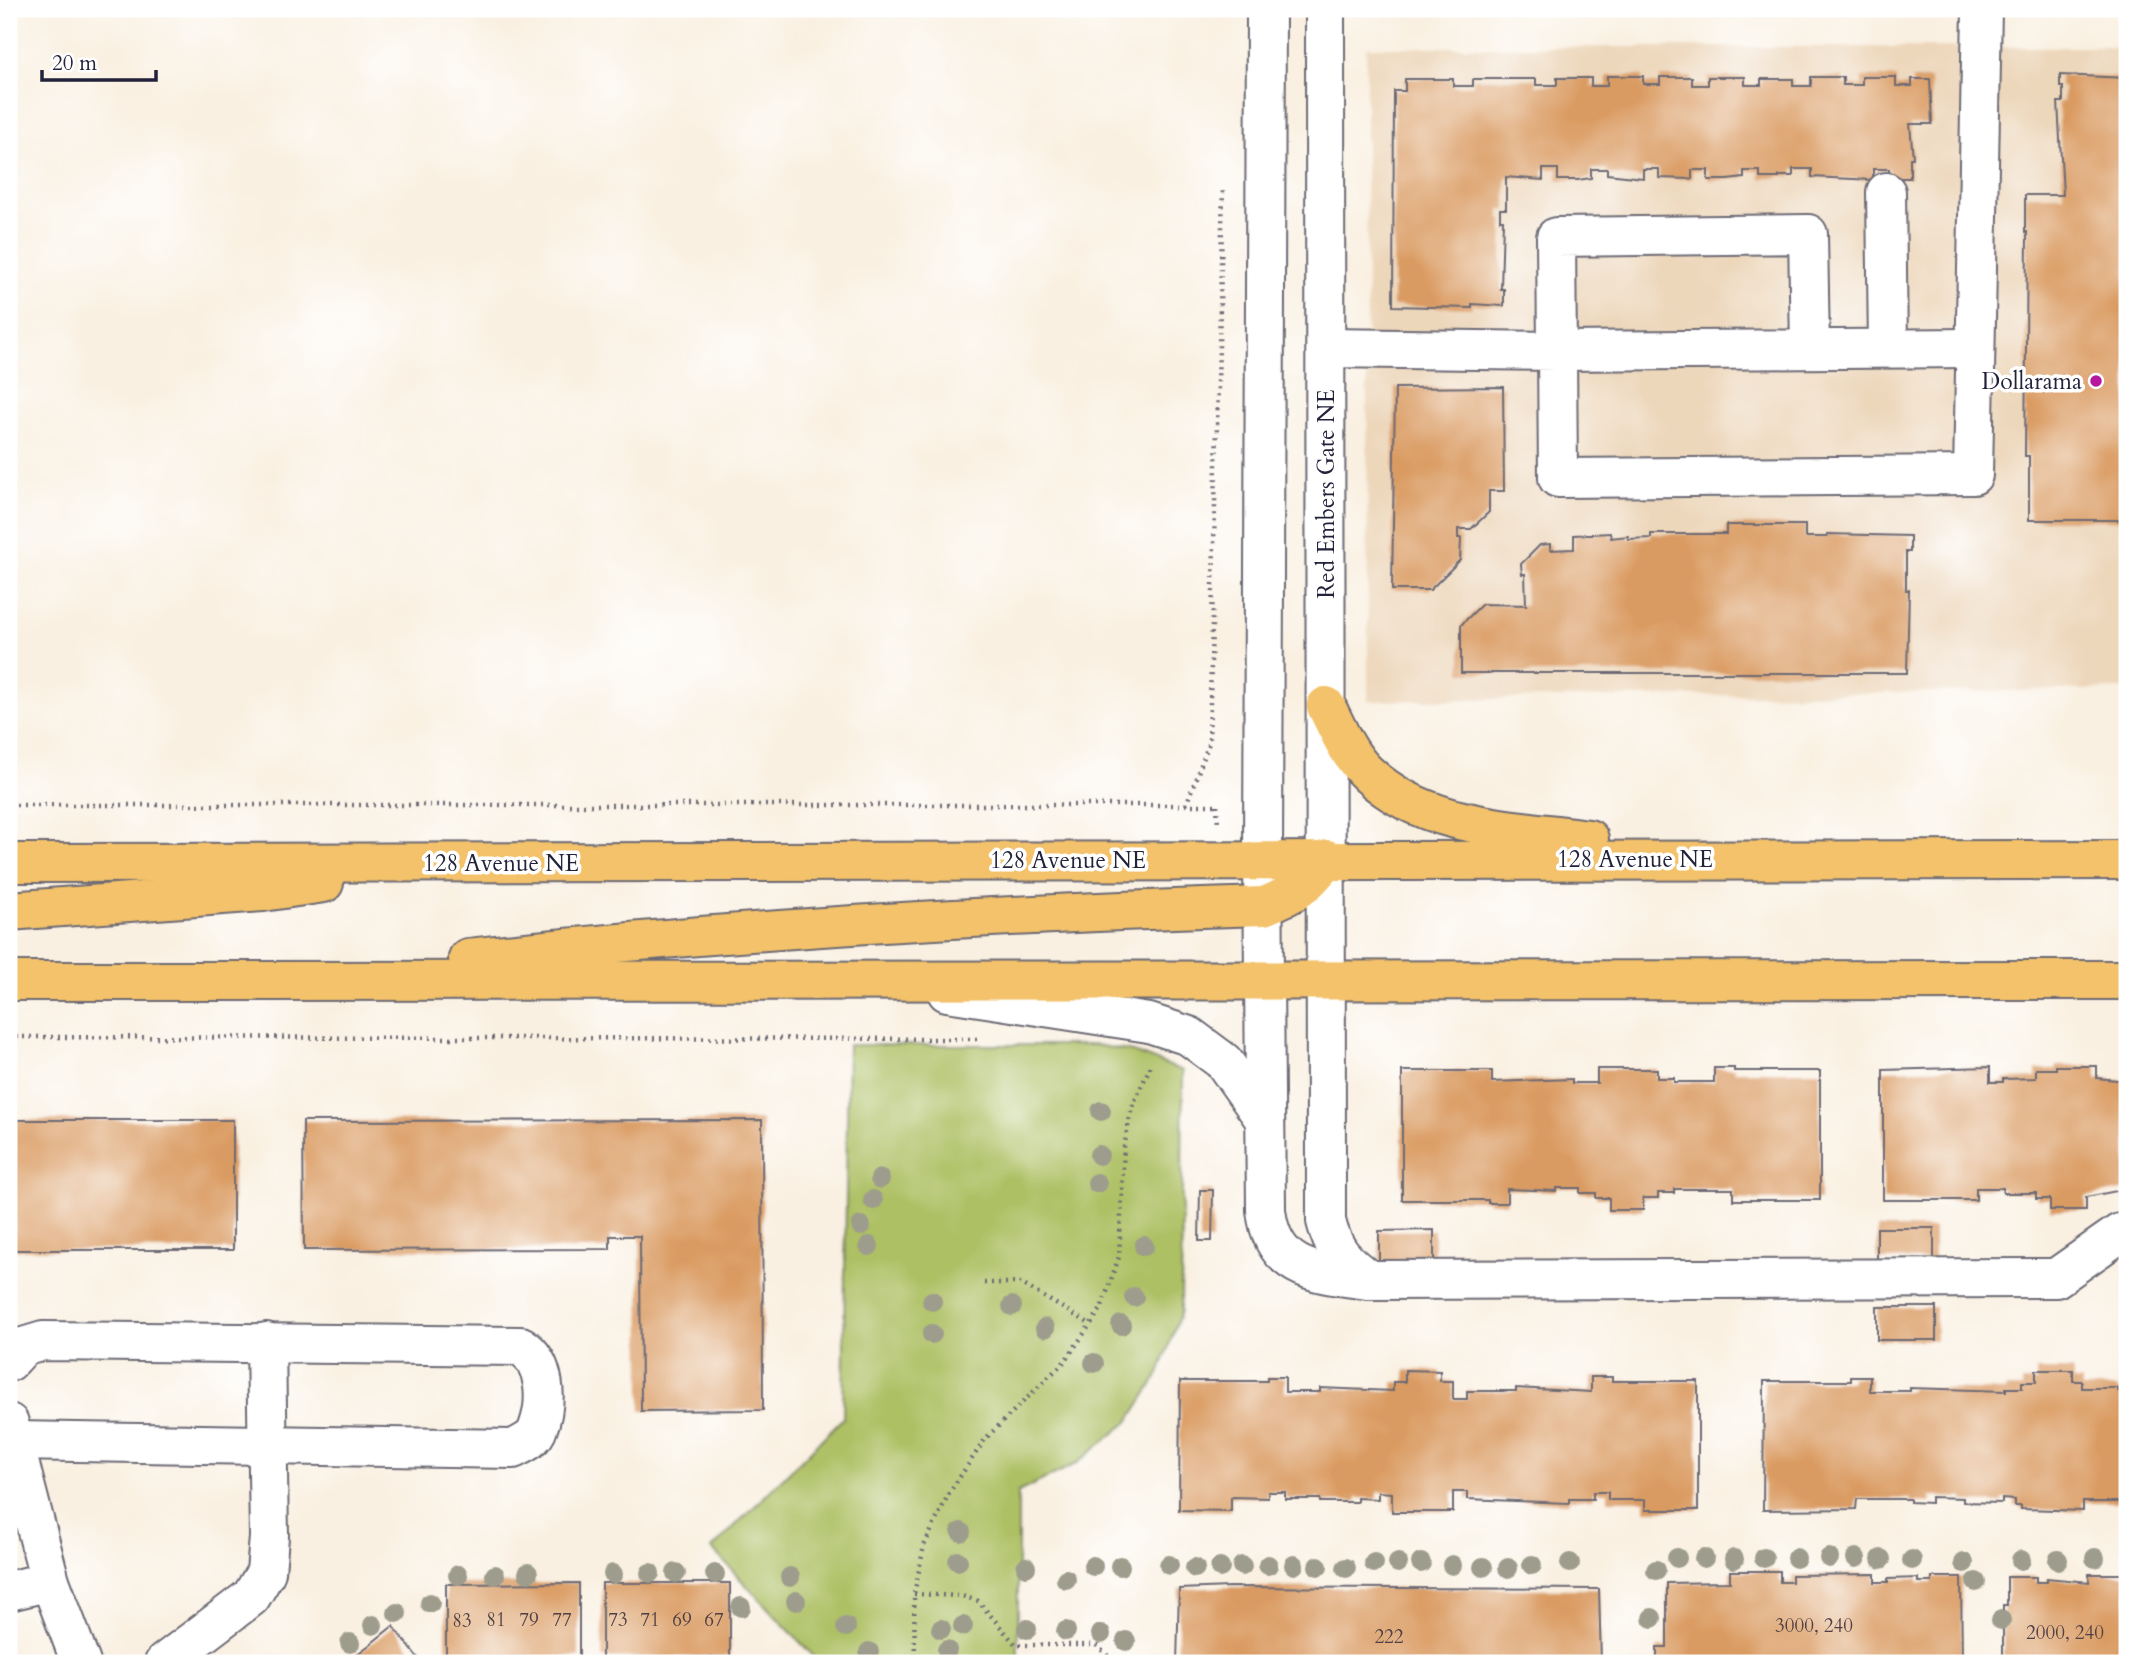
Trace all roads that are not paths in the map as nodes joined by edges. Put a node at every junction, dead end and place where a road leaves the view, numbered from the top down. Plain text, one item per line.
1 (1266, 9) edge
2 (1325, 9) edge
3 (1982, 9) edge
4 (1886, 192) dead end
5 (1326, 348) junction
6 (1888, 348) junction
7 (1973, 348) junction
8 (1810, 349) junction
9 (1557, 351) junction
10 (1326, 706) junction
11 (9, 849) edge
12 (1263, 859) junction
13 (1327, 859) junction
14 (1722, 859) junction
15 (2127, 860) edge
16 (9, 863) edge
17 (83, 863) junction
18 (469, 864) junction
19 (1264, 906) junction
20 (9, 911) edge
21 (862, 979) junction
22 (1264, 979) junction
23 (267, 980) junction
24 (1326, 980) junction
25 (2127, 980) edge
26 (9, 981) edge
27 (1265, 1120) junction
28 (2127, 1233) edge
29 (1369, 1280) junction
30 (266, 1342) junction
31 (9, 1362) edge
32 (11, 1432) edge
33 (267, 1447) junction
34 (50, 1581) junction
35 (9, 1591) edge
36 (81, 1663) edge
37 (164, 1663) edge

1 - 12 street
2 - 5 street, Red Embers Gate NE
3 - 7 street
4 - 6 street
5 - 9 street
5 - 10 street, Red Embers Gate NE
6 - 7 street
6 - 8 street
7 - 9 street
8 - 9 street
8 - 9 street
10 - 13 street, Red Embers Gate NE
10 - 14 main road
11 - 17 main road
12 - 13 main road, 128 Avenue NE
12 - 18 main road, 128 Avenue NE
12 - 19 street
13 - 14 main road, 128 Avenue NE
13 - 19 main road
13 - 24 street, Red Embers Gate NE
14 - 15 main road, 128 Avenue NE
16 - 17 main road, 128 Avenue NE
17 - 18 main road, 128 Avenue NE
18 - 20 main road
19 - 22 street
19 - 23 main road
21 - 22 main road
21 - 23 main road
21 - 27 street
22 - 24 main road
22 - 27 street
23 - 26 main road
24 - 25 main road
24 - 29 street, Red Embers Gate NE
27 - 29 street
28 - 29 street
30 - 31 street
30 - 33 street
30 - 33 street
32 - 33 street
32 - 34 street
33 - 37 street
34 - 35 street
34 - 36 street

